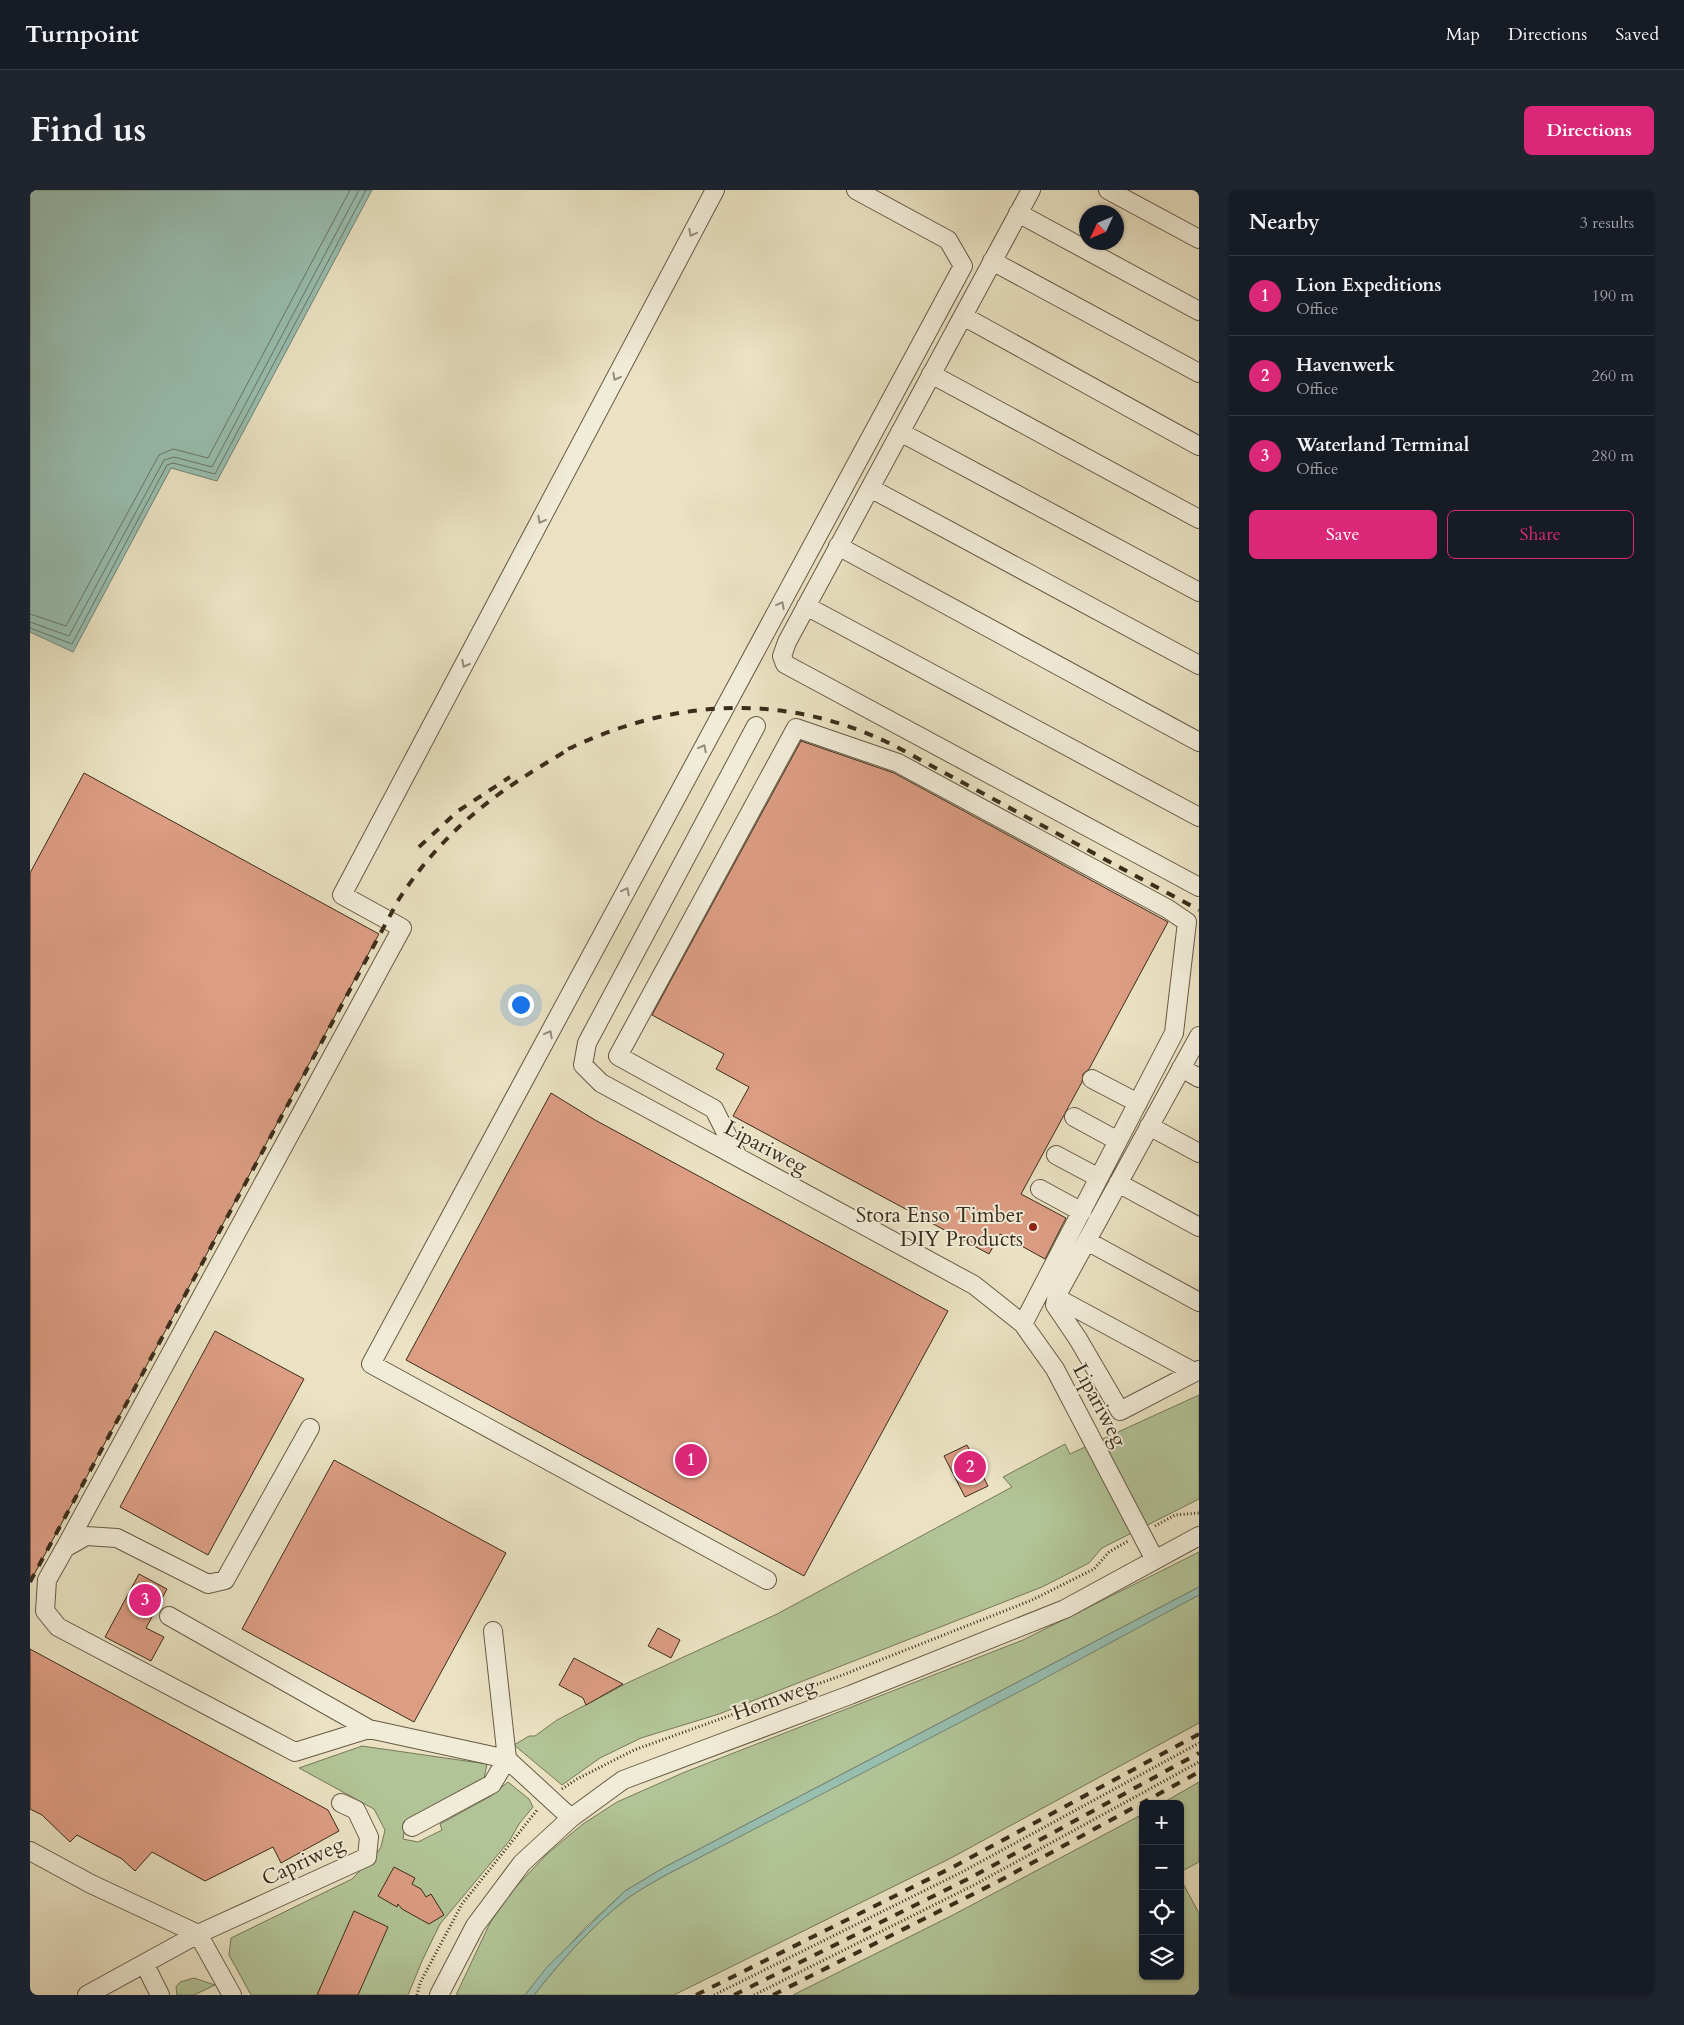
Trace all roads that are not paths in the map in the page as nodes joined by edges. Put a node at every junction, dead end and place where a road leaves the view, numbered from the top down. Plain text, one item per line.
1 (715, 190) edge
2 (856, 190) edge
3 (1031, 190) edge
4 (1108, 190) edge
5 (1018, 213) junction
6 (1199, 239) edge
7 (992, 261) junction
8 (1199, 311) edge
9 (962, 316) junction
10 (1199, 372) edge
11 (931, 374) junction
12 (900, 432) junction
13 (1199, 446) edge
14 (870, 488) junction
15 (1199, 519) edge
16 (838, 546) junction
17 (1199, 592) edge
18 (806, 606) junction
19 (1199, 665) edge
20 (756, 726) dead end
21 (1199, 742) edge
22 (1199, 817) edge
23 (1199, 887) edge
24 (1199, 1036) edge
25 (1181, 1068) junction
26 (1199, 1078) edge
27 (1092, 1079) dead end
28 (1138, 1103) junction
29 (1074, 1117) dead end
30 (1149, 1126) junction
31 (1118, 1141) junction
32 (1199, 1153) edge
33 (1056, 1155) dead end
34 (738, 1157) junction
35 (1099, 1178) junction
36 (1118, 1183) junction
37 (1040, 1189) dead end
38 (1082, 1212) junction
39 (1199, 1227) edge
40 (1087, 1241) junction
41 (1056, 1298) junction
42 (1199, 1302) edge
43 (1024, 1324) junction
44 (1197, 1371) edge
45 (310, 1428) dead end
46 (1199, 1536) edge
47 (65, 1548) junction
48 (1155, 1560) junction
49 (767, 1580) dead end
50 (30, 1613) edge
51 (169, 1616) dead end
52 (58, 1627) junction
53 (493, 1631) dead end
54 (369, 1729) junction
55 (507, 1759) junction
56 (341, 1803) dead end
57 (571, 1818) junction
58 (412, 1827) dead end
59 (30, 1851) edge
60 (198, 1934) junction
61 (145, 1965) junction
62 (231, 1993) edge
63 (87, 1995) edge
64 (160, 1995) edge
65 (439, 1995) edge

1 -> 47 street
49 -> 2 street
3 - 5 street
4 - 6 street
5 - 7 street
5 - 8 street
7 - 9 street
7 - 10 street
9 - 11 street
9 - 13 street
11 - 12 street
11 - 15 street
12 - 14 street
12 - 17 street
14 - 16 street
14 - 19 street
16 - 18 street
16 - 21 street
18 - 22 street
18 - 23 street
20 - 34 street, Lipariweg
24 - 25 street
25 - 26 street
25 - 30 street
27 - 28 street
28 - 31 street
28 - 34 street
29 - 31 street
30 - 32 street
30 - 36 street
31 - 35 street
33 - 35 street
34 - 43 street, Lipariweg
35 - 38 street
36 - 39 street
36 - 40 street
37 - 38 street
38 - 43 street
40 - 41 street
40 - 42 street
41 - 44 street
41 - 44 street
43 - 48 street, Lipariweg
45 - 47 street
46 - 48 street, Hornweg
47 - 52 street
48 - 57 street, Hornweg
50 - 52 street
51 - 54 street
52 - 54 street
53 - 55 street
54 - 55 street
55 - 57 street
55 - 58 street
56 - 60 street, Capriweg
57 - 65 street, Hornweg
59 - 60 street
60 - 61 street, Capriweg
60 - 62 street
61 - 63 street, Capriweg
61 - 64 street

